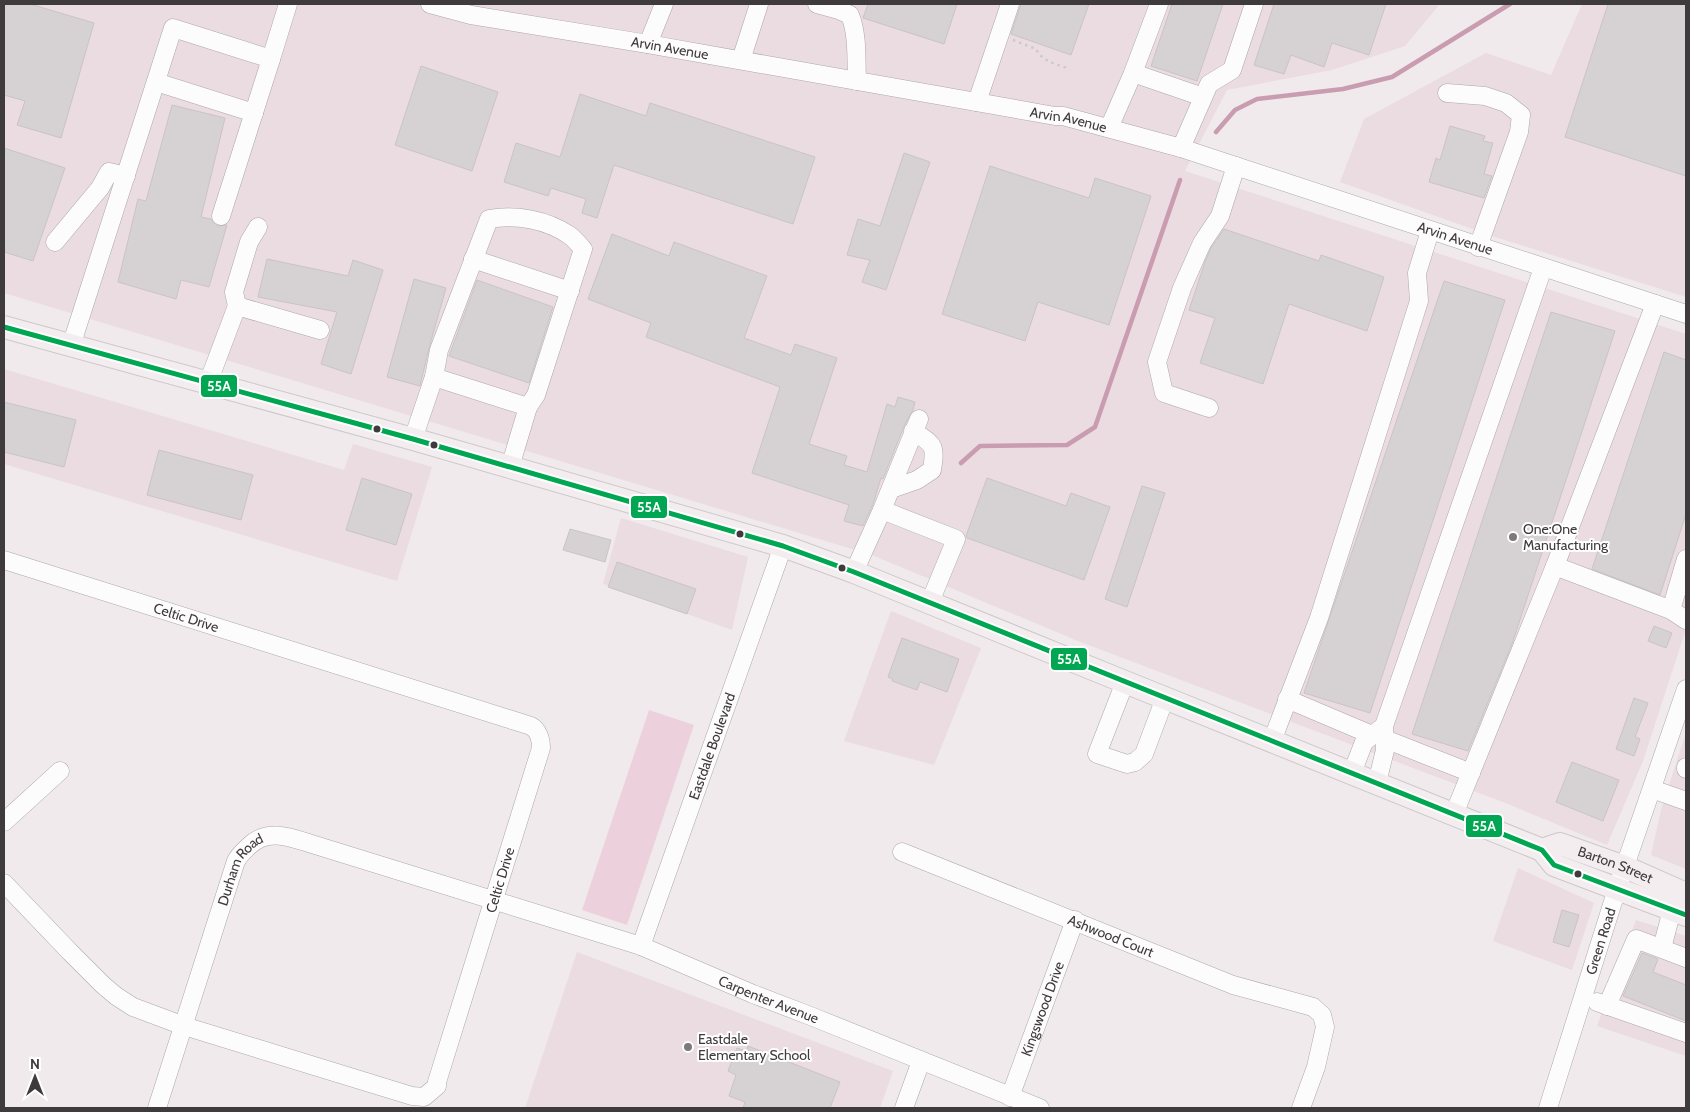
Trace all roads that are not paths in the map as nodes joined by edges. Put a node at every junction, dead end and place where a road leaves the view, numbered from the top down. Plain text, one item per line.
1 (288, 4) edge
2 (430, 4) edge
3 (664, 4) edge
4 (759, 4) edge
5 (817, 4) edge
6 (1010, 4) edge
7 (1159, 4) edge
8 (1254, 4) edge
9 (450, 6) edge
10 (648, 44) junction
11 (271, 59) junction
12 (741, 60) junction
13 (1133, 74) junction
14 (857, 81) junction
15 (156, 82) junction
16 (1447, 93) dead end
17 (1203, 97) junction
18 (977, 102) junction
19 (254, 113) junction
20 (1109, 128) junction
21 (1181, 148) junction
22 (1236, 166) junction
23 (126, 176) junction
24 (221, 216) dead end
25 (258, 227) dead end
26 (1430, 231) junction
27 (55, 242) dead end
28 (1478, 247) junction
29 (473, 259) junction
30 (1543, 268) junction
31 (570, 291) junction
32 (1655, 304) junction
33 (237, 306) junction
34 (1686, 314) edge
35 (4, 328) edge
36 (320, 330) dead end
37 (71, 346) junction
38 (434, 377) junction
39 (208, 383) junction
40 (528, 407) junction
41 (1209, 408) dead end
42 (413, 439) junction
43 (510, 467) junction
44 (891, 489) junction
45 (882, 510) junction
46 (783, 546) junction
47 (4, 560) edge
48 (1686, 560) edge
49 (1555, 566) junction
50 (854, 572) junction
51 (930, 602) junction
52 (1671, 610) junction
53 (1686, 620) edge
54 (1125, 682) junction
55 (1686, 689) edge
56 (1165, 698) junction
57 (1287, 699) junction
58 (1681, 720) edge
59 (1380, 733) junction
60 (1272, 741) junction
61 (60, 770) dead end
62 (1352, 773) junction
63 (1472, 773) junction
64 (1377, 783) junction
65 (1652, 789) junction
66 (1686, 801) edge
67 (1454, 814) junction
68 (4, 822) edge
69 (1542, 850) junction
70 (902, 852) dead end
71 (1625, 867) junction
72 (4, 883) edge
73 (1617, 889) junction
74 (494, 901) junction
75 (1682, 906) edge
76 (1075, 920) junction
77 (641, 946) junction
78 (1662, 948) junction
79 (1686, 958) edge
80 (1583, 998) junction
81 (1607, 1006) junction
82 (184, 1026) junction
83 (1686, 1033) edge
84 (921, 1061) junction
85 (1010, 1097) junction
86 (157, 1108) edge
87 (904, 1108) edge
88 (1040, 1108) edge
89 (1301, 1108) edge
90 (1548, 1108) edge

1 - 11 street
2 - 9 street, Arvin Avenue
3 - 10 street
4 - 12 street
5 - 14 street
6 - 18 street
7 - 13 street
8 - 17 street
9 - 10 street, Arvin Avenue
10 - 12 street, Arvin Avenue
11 - 15 street
11 - 19 street
12 - 14 street, Arvin Avenue
13 - 17 street
13 - 20 street
14 - 18 street, Arvin Avenue
15 - 19 street
15 - 23 street
16 - 28 street
17 - 21 street
18 - 20 street, Arvin Avenue
19 - 24 street
20 - 21 street, Arvin Avenue
21 - 22 street, Arvin Avenue
22 - 26 street, Arvin Avenue
22 - 41 street
23 - 27 street
23 - 37 street
25 - 33 street
26 - 28 street, Arvin Avenue
26 - 57 street
28 - 30 street, Arvin Avenue
29 - 31 street
29 - 31 street
29 - 38 street
30 - 32 street, Arvin Avenue
30 - 59 street
31 - 40 street
32 - 34 street, Arvin Avenue
32 - 49 street
33 - 36 street
33 - 39 street
35 - 37 main road, Barton Street
37 - 39 main road, Barton Street
38 - 40 street
38 - 42 street
39 - 42 main road, Barton Street
40 - 43 street
42 - 43 main road, Barton Street
43 - 46 main road, Barton Street
44 - 44 street
44 - 45 street
45 - 50 street
45 - 51 street
46 - 50 main road, Barton Street
46 - 77 street, Eastdale Boulevard
47 - 74 street, Celtic Drive
48 - 52 street
49 - 52 street
49 - 63 street
50 - 51 main road, Barton Street
51 - 54 main road, Barton Street
52 - 53 street
54 - 56 main road, Barton Street
54 - 56 street
55 - 58 street, Green Road
56 - 60 main road, Barton Street
57 - 59 street
57 - 60 street
58 - 65 street, Green Road
59 - 62 street
59 - 63 street
59 - 64 street
60 - 62 main road, Barton Street
61 - 68 street
62 - 64 main road, Barton Street
63 - 67 street
64 - 67 main road, Barton Street
65 - 66 street
65 - 71 street, Green Road
67 - 69 main road, Barton Street
69 - 71 main road, Barton Street
69 - 73 main road, Barton Street
70 - 76 street, Ashwood Court
71 - 73 street, Green Road
71 - 75 main road, Barton Street
72 - 82 street, Celtic Drive
73 - 75 main road, Barton Street
73 - 80 street, Green Road
74 - 77 street, Carpenter Avenue
74 - 82 street, Durham Road
74 - 82 street, Celtic Drive
75 - 78 street
76 - 85 street, Kingswood Drive
76 - 89 street, Ashwood Court
77 - 84 street, Carpenter Avenue
78 - 79 street
78 - 81 street
80 - 81 street
80 - 90 street, Green Road
81 - 83 street
82 - 86 street, Durham Road
84 - 85 street, Carpenter Avenue
84 - 87 street
85 - 88 street, Carpenter Avenue

